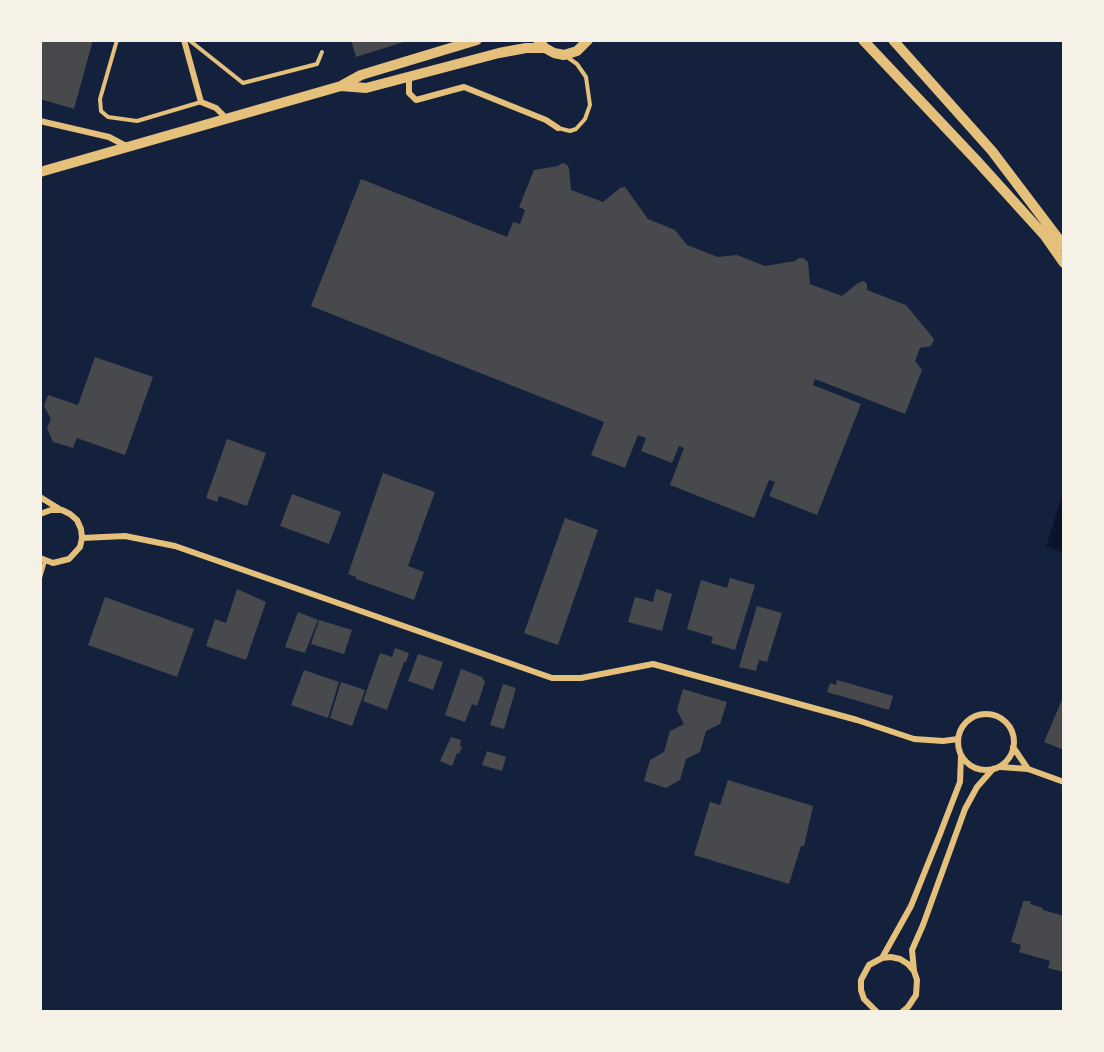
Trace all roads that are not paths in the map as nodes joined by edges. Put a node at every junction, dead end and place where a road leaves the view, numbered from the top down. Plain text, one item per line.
1 (117, 40) edge
2 (184, 40) edge
3 (189, 40) edge
4 (477, 40) edge
5 (588, 40) edge
6 (852, 40) edge
7 (893, 40) edge
8 (865, 42) edge
9 (453, 44) edge
10 (542, 44) edge
11 (322, 52) dead end
12 (564, 55) junction
13 (409, 76) junction
14 (341, 86) junction
15 (201, 102) junction
16 (226, 118) junction
17 (40, 121) edge
18 (558, 128) joint
19 (128, 147) junction
20 (40, 172) edge
21 (1064, 246) edge
22 (1064, 263) edge
23 (40, 497) edge
24 (62, 510) junction
25 (40, 514) edge
26 (82, 538) junction
27 (43, 560) edge
28 (40, 578) edge
29 (958, 739) junction
30 (1014, 747) junction
31 (962, 756) junction
32 (995, 768) junction
33 (1028, 769) junction
34 (1064, 782) edge
35 (882, 958) junction
36 (914, 971) junction
37 (877, 1011) edge
38 (902, 1011) edge

1 - 15 lane
2 - 15 street
3 - 11 lane
4 - 9 main road
5 - 12 main road
6 - 8 main road
7 - 21 main road
8 - 22 main road
9 - 14 main road
10 - 12 main road
10 - 13 main road
12 - 18 lane
13 - 14 main road
13 - 18 street
14 - 16 main road
15 - 16 street
16 - 19 main road
17 - 19 street
19 - 20 main road
23 - 24 street
24 - 25 street
24 - 26 street
26 - 27 street
26 - 29 street
27 - 28 lane
29 - 30 street
29 - 31 street
30 - 32 street
30 - 33 street
31 - 32 street
31 - 35 street
32 - 33 street
32 - 36 street
33 - 34 street
35 - 36 street
35 - 37 street
36 - 38 street

